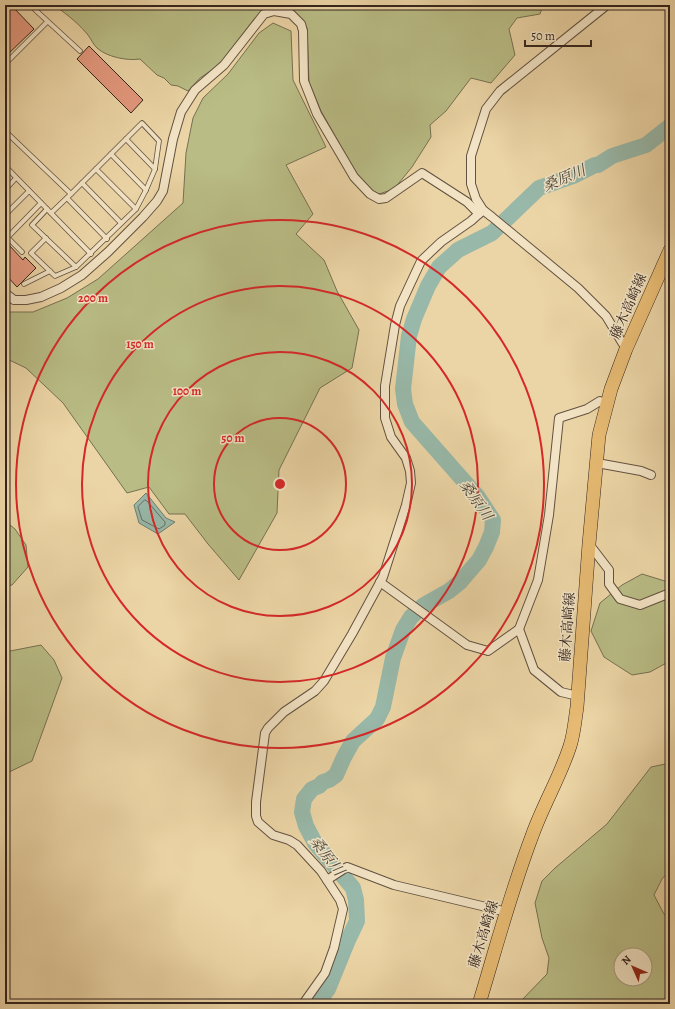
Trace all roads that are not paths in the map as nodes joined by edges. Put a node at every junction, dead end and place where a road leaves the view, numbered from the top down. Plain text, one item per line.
1 (30, 5) edge
2 (607, 5) edge
3 (47, 22) junction
4 (80, 51) dead end
5 (5, 64) edge
6 (5, 131) edge
7 (126, 139) junction
8 (111, 154) junction
9 (5, 166) edge
10 (96, 169) junction
11 (155, 169) junction
12 (16, 178) junction
13 (82, 183) junction
14 (5, 190) edge
15 (146, 190) junction
16 (29, 191) junction
17 (71, 194) junction
18 (67, 198) junction
19 (41, 203) junction
20 (47, 209) junction
21 (136, 209) junction
22 (481, 212) junction
23 (52, 213) junction
24 (5, 215) edge
25 (121, 223) junction
26 (46, 238) junction
27 (107, 238) junction
28 (6, 239) edge
29 (670, 250) edge
30 (22, 252) dead end
31 (91, 254) junction
32 (76, 267) junction
33 (50, 271) junction
34 (24, 284) dead end
35 (5, 293) edge
36 (626, 349) junction
37 (606, 404) junction
38 (597, 463) junction
39 (651, 475) dead end
40 (589, 544) junction
41 (380, 582) junction
42 (670, 593) edge
43 (519, 629) junction
44 (578, 696) junction
45 (327, 880) junction
46 (506, 912) junction
47 (303, 1004) edge
48 (479, 1004) edge

1 - 3 lane
2 - 22 street
3 - 4 lane
3 - 5 lane
6 - 17 lane
7 - 8 lane
7 - 11 lane
7 - 11 lane
8 - 10 lane
8 - 15 lane
9 - 12 lane
10 - 13 lane
10 - 21 lane
11 - 15 lane
12 - 14 lane
12 - 16 lane
13 - 17 lane
13 - 25 lane
15 - 21 lane
16 - 19 lane
16 - 24 lane
17 - 18 lane
18 - 23 lane
18 - 27 lane
19 - 20 lane
19 - 28 lane
20 - 23 lane
20 - 26 lane
21 - 25 lane
22 - 35 street
22 - 36 street
22 - 41 street
23 - 31 lane
25 - 27 lane
26 - 32 lane
26 - 33 lane
27 - 31 lane
28 - 30 lane
29 - 36 main road, 藤木高崎線
31 - 32 lane
32 - 33 lane
33 - 34 lane
36 - 37 main road, 藤木高崎線
37 - 38 main road, 藤木高崎線
37 - 43 street
38 - 39 street
38 - 40 main road, 藤木高崎線
40 - 42 street
40 - 44 main road, 藤木高崎線
41 - 43 street
41 - 45 street
43 - 44 street
44 - 46 main road, 藤木高崎線
45 - 46 street
45 - 47 street
46 - 48 main road, 藤木高崎線

